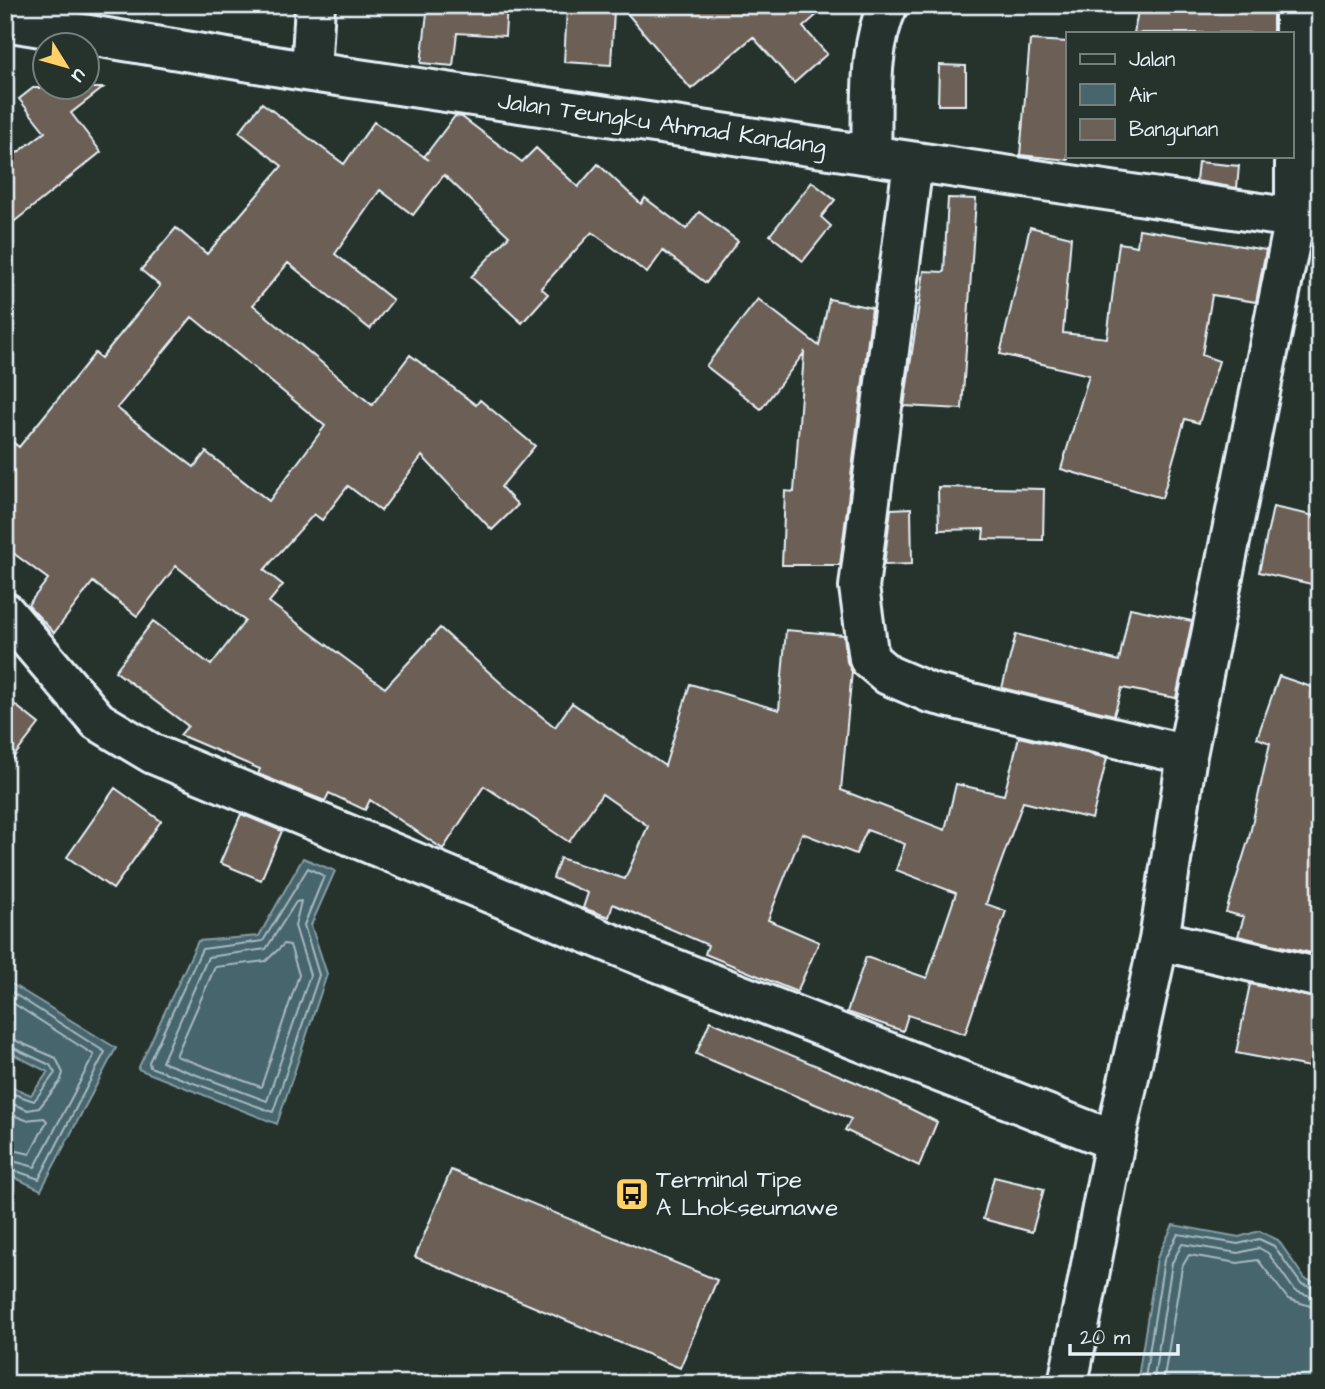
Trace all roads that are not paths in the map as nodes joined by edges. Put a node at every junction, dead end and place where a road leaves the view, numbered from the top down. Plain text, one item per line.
1 (316, 5) edge
2 (888, 5) edge
3 (1295, 5) edge
4 (5, 21) edge
5 (311, 72) junction
6 (871, 155) junction
7 (912, 162) junction
8 (1307, 220) edge
9 (5, 612) edge
10 (1187, 755) junction
11 (1159, 940) junction
12 (1320, 978) edge
13 (1115, 1141) junction
14 (1068, 1384) edge

1 - 5 street
2 - 6 street
3 - 8 street
4 - 5 street, Jalan Teungku Ahmad Kandang
5 - 6 street, Jalan Teungku Ahmad Kandang
6 - 7 street, Jalan Teungku Ahmad Kandang
7 - 8 street, Jalan Teungku Ahmad Kandang
7 - 10 street
8 - 10 street
9 - 13 street
10 - 11 street
11 - 12 street
11 - 13 street
13 - 14 street

